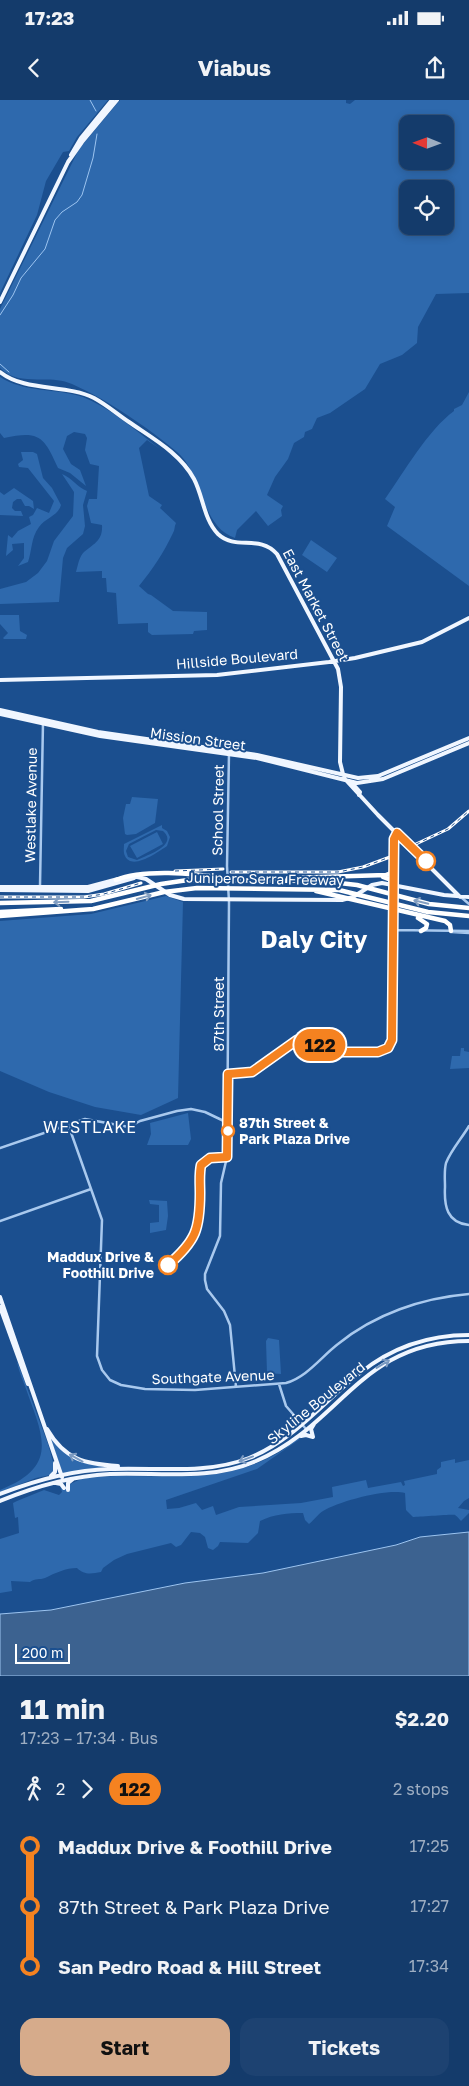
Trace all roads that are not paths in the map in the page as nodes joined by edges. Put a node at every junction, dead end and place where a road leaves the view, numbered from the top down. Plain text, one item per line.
1 (112, 100) edge
2 (116, 100) edge
3 (68, 162) junction
4 (0, 302) edge
5 (0, 372) edge
6 (469, 618) edge
7 (334, 661) junction
8 (0, 680) edge
9 (0, 712) edge
10 (43, 722) junction
11 (469, 738) edge
12 (469, 743) edge
13 (229, 752) junction
14 (348, 779) junction
15 (365, 783) junction
16 (359, 793) junction
17 (397, 833) junction
18 (394, 869) junction
19 (363, 876) junction
20 (136, 877) junction
21 (116, 880) junction
22 (237, 880) junction
23 (263, 881) junction
24 (394, 884) junction
25 (450, 885) junction
26 (97, 888) junction
27 (0, 889) edge
28 (40, 889) junction
29 (313, 889) junction
30 (444, 895) junction
31 (460, 897) junction
32 (469, 897) edge
33 (229, 899) junction
34 (2, 904) edge
35 (469, 904) edge
36 (381, 906) junction
37 (97, 908) junction
38 (469, 908) edge
39 (0, 912) edge
40 (469, 916) edge
41 (0, 917) edge
42 (394, 930) junction
43 (421, 931) junction
44 (451, 932) junction
45 (469, 932) edge
46 (228, 1074) junction
47 (228, 1123) junction
48 (68, 1124) junction
49 (469, 1126) edge
50 (0, 1148) edge
51 (91, 1189) junction
52 (1, 1220) edge
53 (469, 1225) edge
54 (469, 1294) edge
55 (0, 1297) edge
56 (0, 1307) edge
57 (469, 1335) edge
58 (469, 1341) edge
59 (279, 1384) junction
60 (236, 1387) junction
61 (31, 1390) junction
62 (316, 1412) junction
63 (322, 1415) junction
64 (294, 1416) junction
65 (43, 1421) junction
66 (302, 1425) junction
67 (306, 1429) junction
68 (287, 1438) junction
69 (290, 1442) junction
70 (53, 1451) junction
71 (140, 1468) junction
72 (61, 1475) junction
73 (85, 1476) junction
74 (39, 1480) junction
75 (63, 1480) junction
76 (40, 1486) junction
77 (0, 1494) edge
78 (0, 1501) edge

1 - 3 main road
2 - 3 main road
3 - 4 main road
5 - 7 main road, East Market Street
6 - 7 main road, Hillside Boulevard
7 - 8 main road, Hillside Boulevard
7 - 14 main road, East Market Street
9 - 10 main road, Mission Street
10 - 13 main road, Mission Street
10 - 28 street, Westlake Avenue
11 - 14 main road, Mission Street
12 - 15 main road, Mission Street
13 - 14 main road, Mission Street
13 - 33 street, School Street
14 - 15 main road, Mission Street
14 - 16 main road
15 - 16 main road
16 - 17 main road
17 - 18 street
17 - 25 main road
18 - 19 highway
18 - 24 street
19 - 23 highway
19 - 24 highway
20 - 21 main road
20 - 26 main road
20 - 33 main road
21 - 22 highway
21 - 26 main road
22 - 23 highway, Junipero Serra Freeway
22 -> 34 highway, Junipero Serra Freeway
38 -> 23 highway, Junipero Serra Freeway
24 - 30 main road
24 - 33 main road
24 - 42 street
25 - 30 main road
25 - 31 main road
26 - 28 main road
27 - 28 main road
29 - 36 highway
37 -> 29 highway, Junipero Serra Freeway
29 - 40 highway, Junipero Serra Freeway
30 - 31 main road
31 - 32 main road
31 - 35 street
33 - 46 street, 87th Street
36 - 43 highway
36 - 44 highway
37 - 39 highway
37 - 41 highway, Junipero Serra Freeway
42 - 43 street
42 - 46 street
43 - 44 street
44 - 45 street
46 - 47 street, 87th Street
47 - 48 street
47 - 60 street, 87th Street
48 - 50 street
48 - 51 street, Southgate Avenue
49 - 53 street
51 - 52 street
51 - 60 street, Southgate Avenue
54 - 59 street, Southgate Avenue
55 - 61 main road
56 - 61 main road
57 - 62 main road, Skyline Boulevard
63 -> 58 main road, Skyline Boulevard
59 - 60 street, Southgate Avenue
59 - 64 street
61 - 65 main road
62 - 64 main road
62 - 66 main road, Skyline Boulevard
63 - 67 main road, Skyline Boulevard
63 - 69 main road
64 - 66 street
64 - 68 main road
65 - 70 main road
71 -> 65 main road
66 - 67 street
66 - 68 main road, Skyline Boulevard
67 - 69 main road, Skyline Boulevard
68 -> 71 main road, Skyline Boulevard
69 - 73 main road, Skyline Boulevard
70 - 72 main road
70 - 74 main road
71 - 72 main road, Skyline Boulevard
72 - 74 main road, Skyline Boulevard
72 - 75 main road
73 - 75 main road, Skyline Boulevard
73 - 76 main road
74 - 77 main road, Skyline Boulevard
75 - 76 main road, Skyline Boulevard
76 - 78 main road, Skyline Boulevard

